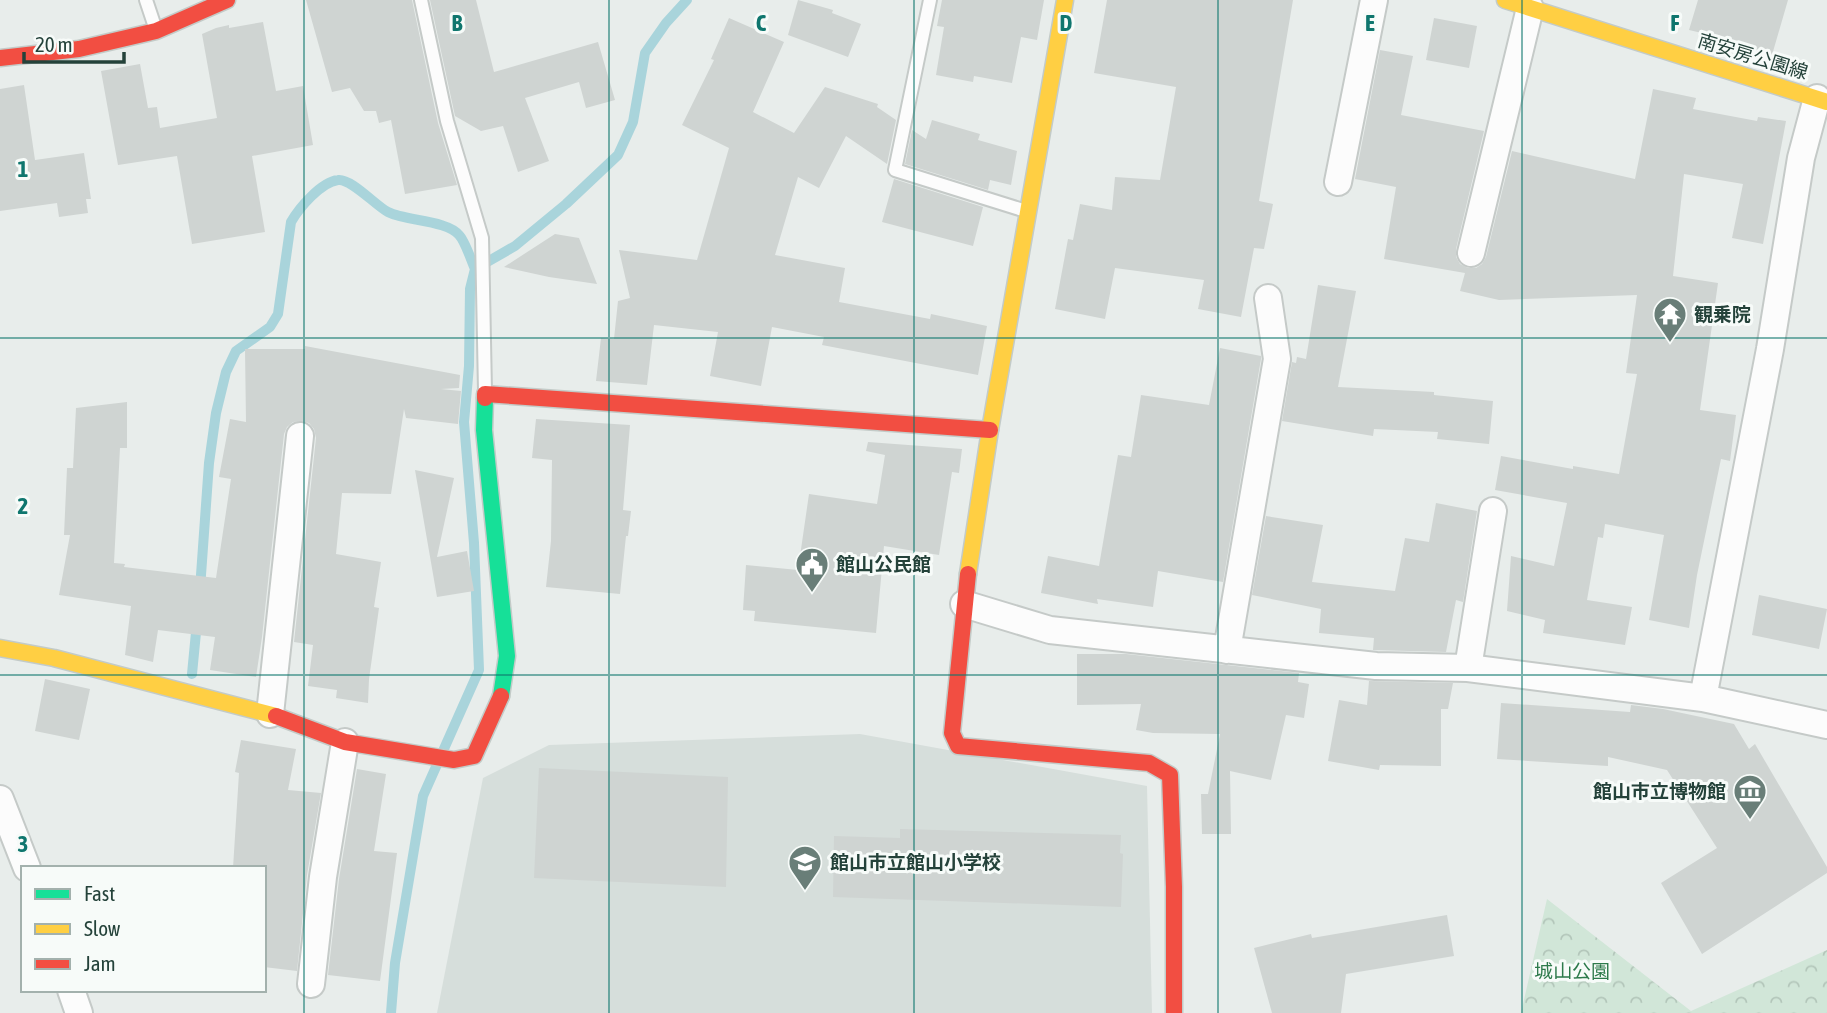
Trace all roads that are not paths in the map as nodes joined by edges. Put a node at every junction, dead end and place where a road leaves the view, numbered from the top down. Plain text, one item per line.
1 (146, 0) edge
2 (227, 0) edge
3 (421, 0) edge
4 (930, 0) edge
5 (1065, 0) edge
6 (1374, 0) edge
7 (1505, 0) edge
8 (1530, 8) junction
9 (156, 31) junction
10 (0, 58) edge
11 (1822, 100) edge
12 (1338, 182) dead end
13 (1029, 212) junction
14 (1471, 253) dead end
15 (1268, 298) dead end
16 (485, 394) junction
17 (990, 430) junction
18 (300, 436) dead end
19 (1493, 511) dead end
20 (964, 604) junction
21 (0, 648) edge
22 (1227, 650) junction
23 (1468, 668) junction
24 (1703, 698) junction
25 (270, 714) junction
26 (1827, 725) edge
27 (345, 742) junction
28 (0, 799) edge
29 (26, 866) edge
30 (311, 984) dead end
31 (72, 992) edge
32 (79, 1013) edge
33 (1174, 1013) edge

1 - 9 lane
2 - 9 street
3 - 16 lane
4 - 13 lane
5 - 13 street
6 - 12 street
7 - 8 street, 南安房公園線
8 - 11 street, 南安房公園線
8 - 14 street
9 - 10 street
11 - 24 street
13 - 17 street
15 - 22 street
16 - 17 street
16 - 27 street
17 - 20 street
18 - 25 street
19 - 23 street
20 - 22 street
20 - 33 street
21 - 25 street
22 - 23 street
23 - 24 street
24 - 26 street
25 - 27 street
27 - 30 street
28 - 29 street
31 - 32 street

